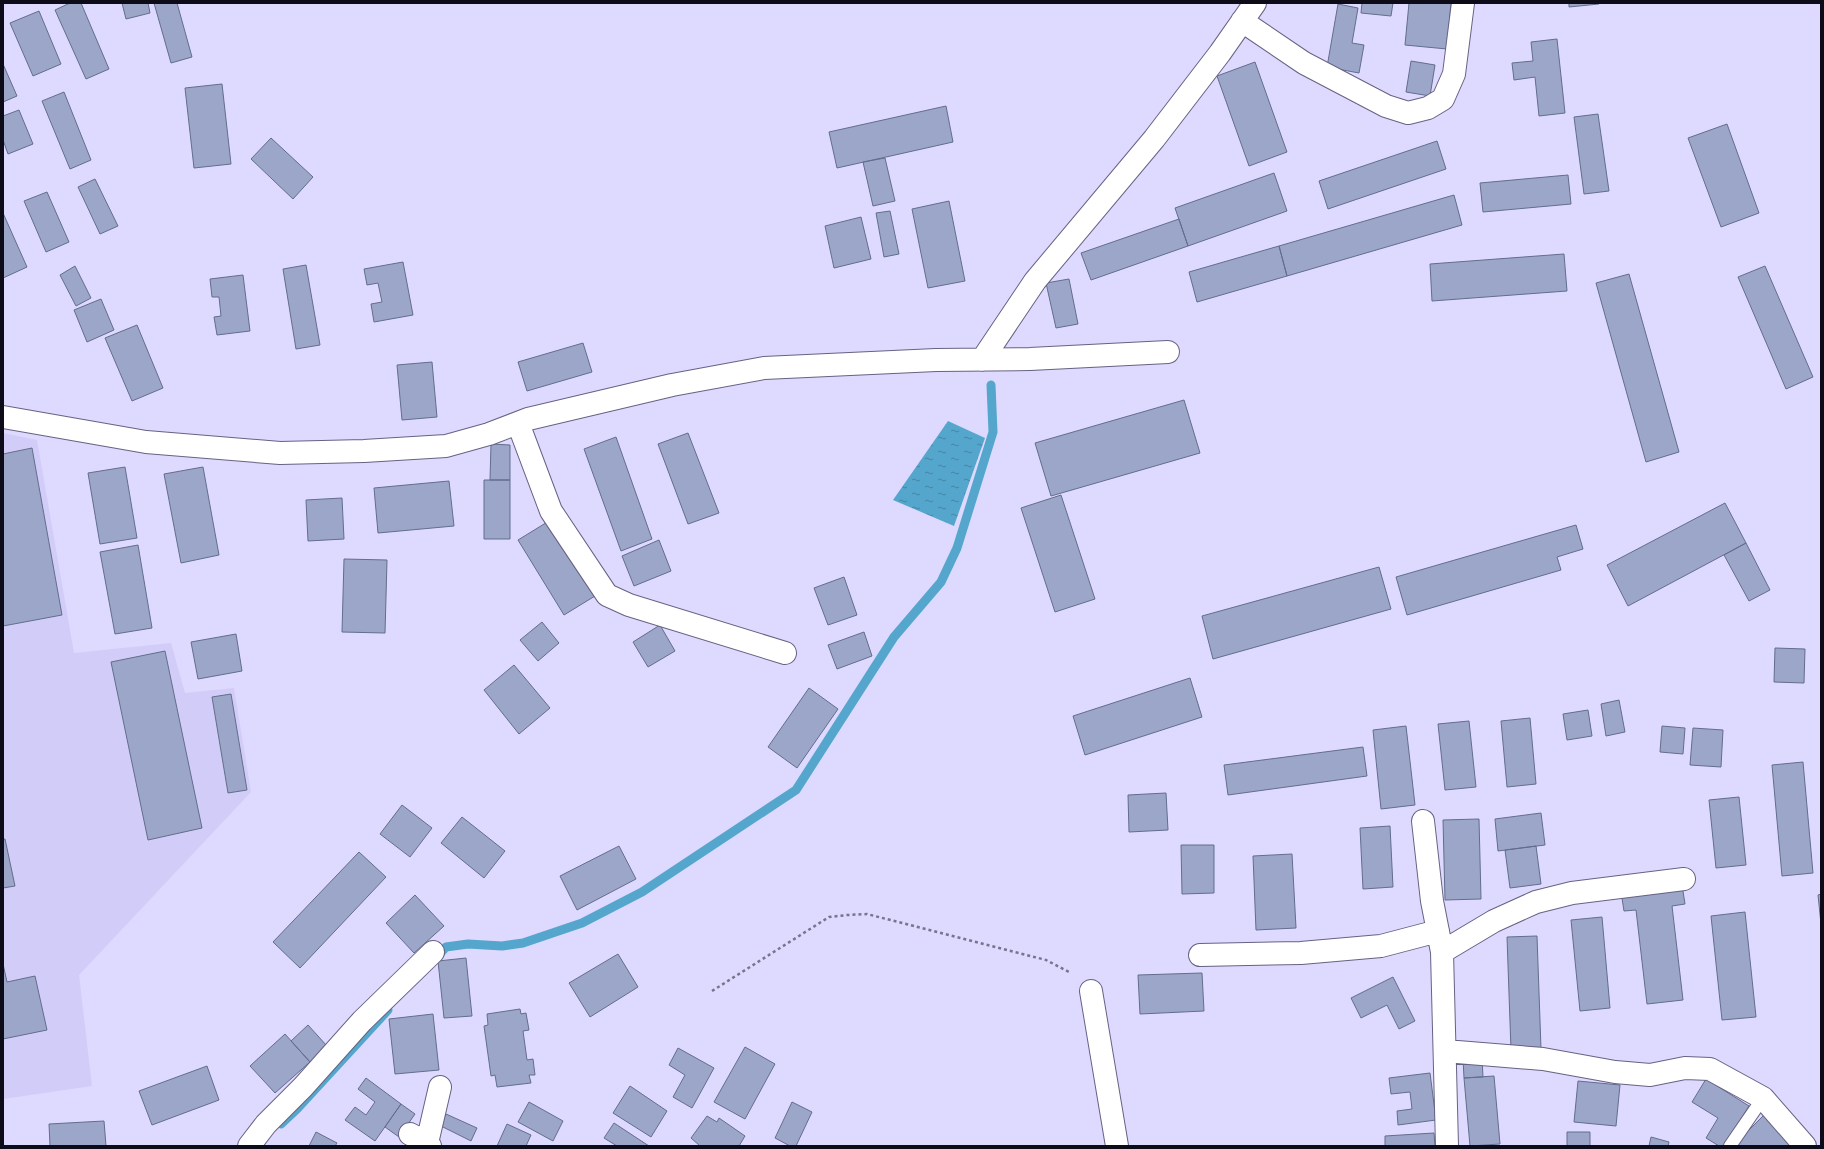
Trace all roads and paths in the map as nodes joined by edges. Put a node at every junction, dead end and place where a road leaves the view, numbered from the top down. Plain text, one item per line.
1 (1255, 3) edge
2 (1463, 3) edge
3 (1242, 21) junction
4 (1168, 352) dead end
5 (982, 360) junction
6 (3, 417) edge
7 (518, 423) junction
8 (786, 653) dead end
9 (1423, 821) dead end
10 (1684, 879) dead end
11 (1440, 941) junction
12 (434, 952) dead end
13 (1200, 955) dead end
14 (712, 991) dead end
15 (1091, 991) joint
16 (1445, 1051) junction
17 (440, 1087) dead end
18 (1762, 1098) junction
19 (422, 1141) edge
20 (249, 1146) edge
21 (1117, 1146) edge
22 (1447, 1146) edge
23 (1730, 1146) edge
24 (1805, 1146) edge

1 - 3 street
2 - 3 street
3 - 5 street
4 - 5 street
5 - 7 street
6 - 7 street
7 - 8 street
9 - 11 street
10 - 11 street
11 - 13 street
11 - 16 street
12 - 20 street
14 - 15 path
15 - 21 street
16 - 18 street
16 - 22 street
17 - 19 street
18 - 23 lane
18 - 24 street

